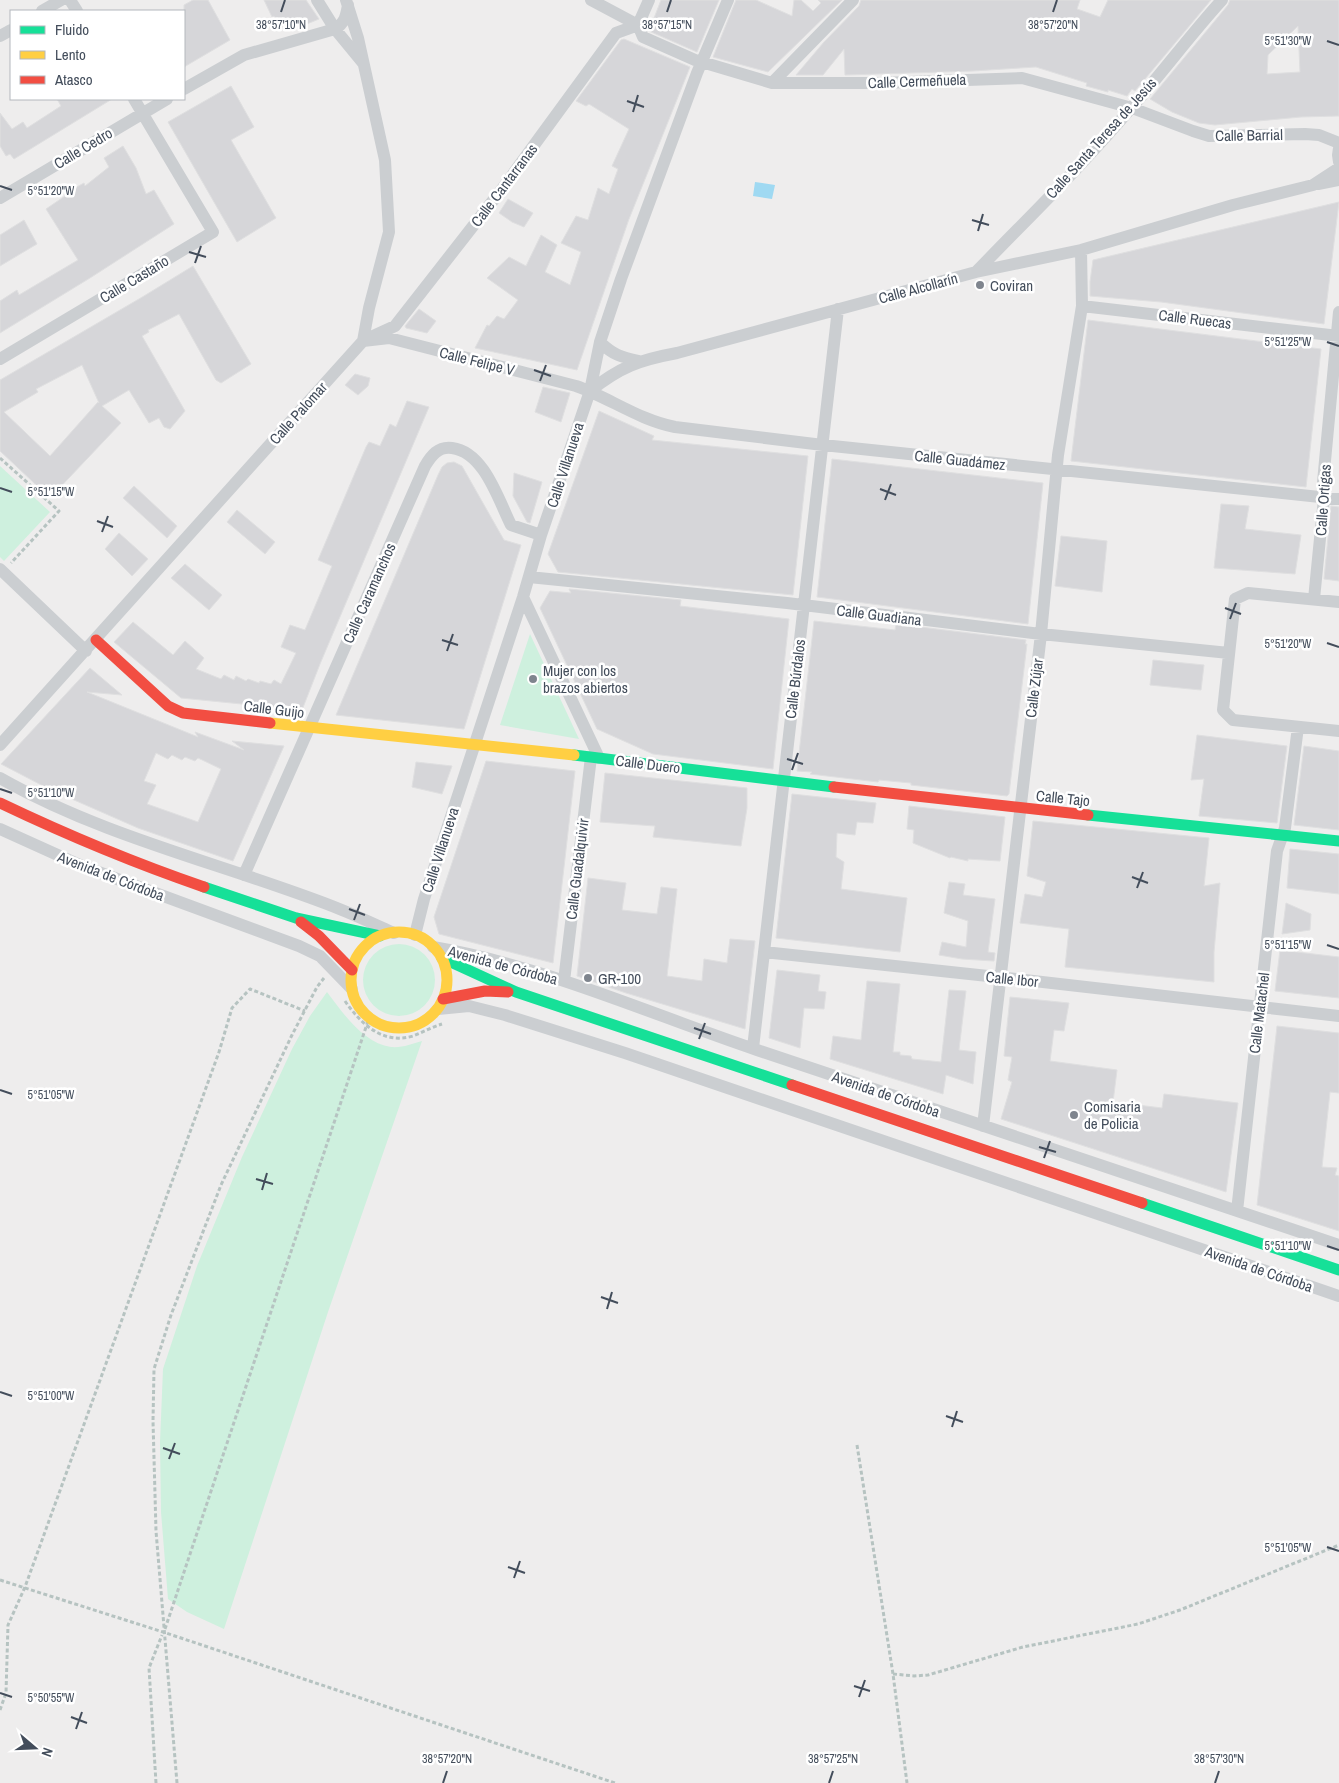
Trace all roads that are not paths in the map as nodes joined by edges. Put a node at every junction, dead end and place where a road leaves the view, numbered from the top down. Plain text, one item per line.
1 (62, 0) edge
2 (317, 0) edge
3 (591, 0) edge
4 (650, 0) edge
5 (728, 0) edge
6 (853, 0) edge
7 (1222, 0) edge
8 (347, 3) edge
9 (44, 10) edge
10 (638, 25) junction
11 (335, 29) junction
12 (702, 62) junction
13 (364, 64) junction
14 (772, 82) junction
15 (185, 88) edge
16 (135, 100) edge
17 (165, 100) edge
18 (1132, 108) junction
19 (142, 113) junction
20 (1339, 143) edge
21 (1339, 148) edge
22 (1339, 162) edge
23 (1339, 168) edge
24 (1339, 180) edge
25 (1313, 185) junction
26 (0, 198) edge
27 (1081, 250) junction
28 (976, 272) junction
29 (1082, 306) junction
30 (838, 309) junction
31 (1339, 312) edge
32 (1337, 336) edge
33 (363, 341) junction
34 (600, 342) junction
35 (0, 359) edge
36 (639, 361) junction
37 (590, 390) junction
38 (823, 445) junction
39 (1056, 470) junction
40 (1324, 498) junction
41 (1339, 500) edge
42 (541, 535) junction
43 (2, 570) edge
44 (529, 577) junction
45 (523, 597) junction
46 (1314, 599) junction
47 (1339, 602) edge
48 (804, 606) junction
49 (1041, 634) junction
50 (96, 640) junction
51 (86, 651) junction
52 (1229, 653) junction
53 (1298, 727) junction
54 (310, 728) junction
55 (1339, 731) edge
56 (0, 745) edge
57 (475, 745) junction
58 (595, 758) junction
59 (0, 778) edge
60 (784, 782) junction
61 (0, 803) edge
62 (1020, 808) junction
63 (0, 829) edge
64 (1282, 836) junction
65 (1339, 841) edge
66 (244, 875) junction
67 (296, 918) junction
68 (394, 933) junction
69 (415, 935) junction
70 (380, 936) junction
71 (433, 947) junction
72 (764, 952) junction
73 (442, 958) junction
74 (352, 970) junction
75 (1001, 978) junction
76 (564, 981) junction
77 (352, 989) junction
78 (516, 992) junction
79 (440, 1004) junction
80 (1260, 1006) junction
81 (1339, 1016) edge
82 (753, 1048) junction
83 (983, 1126) junction
84 (1237, 1211) junction
85 (1339, 1245) edge
86 (1339, 1270) edge
87 (1339, 1296) edge

1 - 9 street
2 - 11 street
3 - 10 street, Calle Cermeñuela
4 - 10 street
5 - 12 street, Calle Villanueva
6 - 14 street
7 - 18 street, Calle Santa Teresa de Jesús
8 - 11 street
8 - 13 street, Calle Palomar
10 - 12 street, Calle Cermeñuela
10 - 33 street, Calle Cantarranas
11 - 13 street
11 - 15 street
12 - 14 street, Calle Cermeñuela
12 - 34 street, Calle Villanueva
13 - 33 street, Calle Palomar
14 - 18 street, Calle Cermeñuela
16 - 19 street, Calle Castaño
17 - 19 street, Calle Cedro
18 - 20 street, Calle Barrial
18 - 28 street, Calle Santa Teresa de Jesús
19 - 26 street, Calle Cedro
19 - 35 street, Calle Castaño
21 - 22 street
23 - 25 street, Calle Alcollarín
24 - 25 street, Calle Alcollarín
25 - 27 street, Calle Alcollarín
27 - 28 street, Calle Alcollarín
27 - 29 street, Calle Zújar
28 - 30 street, Calle Alcollarín
29 - 32 street, Calle Ruecas
29 - 39 street, Calle Zújar
30 - 36 street, Calle Alcollarín
30 - 38 street, Calle Búrdalos
31 - 32 street, Calle Ortigas
32 - 40 street, Calle Ortigas
33 - 37 street, Calle Felipe V
33 - 50 street, Calle Palomar
34 - 36 street, Calle Alcollarín
34 - 37 street, Calle Villanueva
36 - 37 street, Calle Alcollarín
37 - 38 street, Calle Guadámez
37 - 42 street, Calle Villanueva
38 - 39 street, Calle Guadámez
38 - 48 street, Calle Búrdalos
39 - 40 street, Calle Guadámez
39 - 49 street, Calle Zújar
40 - 41 street, Calle Guadámez
40 - 46 street, Calle Ortigas
42 - 44 street, Calle Villanueva
42 - 54 street, Calle Caramanchos
43 - 51 street
44 - 45 street, Calle Villanueva
44 - 48 street, Calle Guadiana
45 - 57 street, Calle Villanueva
45 - 58 street, Calle Duero
46 - 47 street
46 - 52 street
48 - 49 street, Calle Guadiana
48 - 60 street, Calle Búrdalos
49 - 52 street, Calle Guadiana
49 - 62 street, Calle Zújar
50 - 51 street, Calle Palomar
50 - 54 street, Calle Guijo
51 - 56 street, Calle Palomar
52 - 53 street
53 - 55 street
53 - 64 street, Calle Matachel
54 - 57 street, Calle Guijo
54 - 66 street, Calle Caramanchos
57 - 58 street, Calle Guijo
57 - 69 street, Calle Villanueva
58 - 60 street, Calle Duero
58 - 76 street, Calle Guadalquivir
59 - 66 street
60 - 62 street, Calle Tajo
60 - 72 street, Calle Búrdalos
61 - 67 street, Avenida de Córdoba
62 - 64 street, Calle Tajo
62 - 75 street, Calle Zújar
63 - 77 street, Avenida de Córdoba
64 - 65 street, Calle Tajo
64 - 80 street, Calle Matachel
66 - 68 street
67 - 70 street, Avenida de Córdoba
67 - 74 street, Avenida de Córdoba
68 - 69 street
68 - 70 street
69 - 71 street
70 - 74 street
71 - 73 street
71 - 76 street, Avenida de Córdoba
72 - 75 street, Calle Ibor
72 - 82 street, Calle Búrdalos
73 - 78 street, Avenida de Córdoba
73 - 79 street
74 - 77 street
75 - 80 street, Calle Ibor
75 - 83 street, Calle Zújar
76 - 82 street, Avenida de Córdoba
77 - 79 street
78 - 79 street, Avenida de Córdoba
78 - 86 street, Avenida de Córdoba
79 - 87 street, Avenida de Córdoba
80 - 81 street, Calle Ibor
80 - 84 street, Calle Matachel
82 - 83 street, Avenida de Córdoba
83 - 84 street, Avenida de Córdoba
84 - 85 street, Avenida de Córdoba

